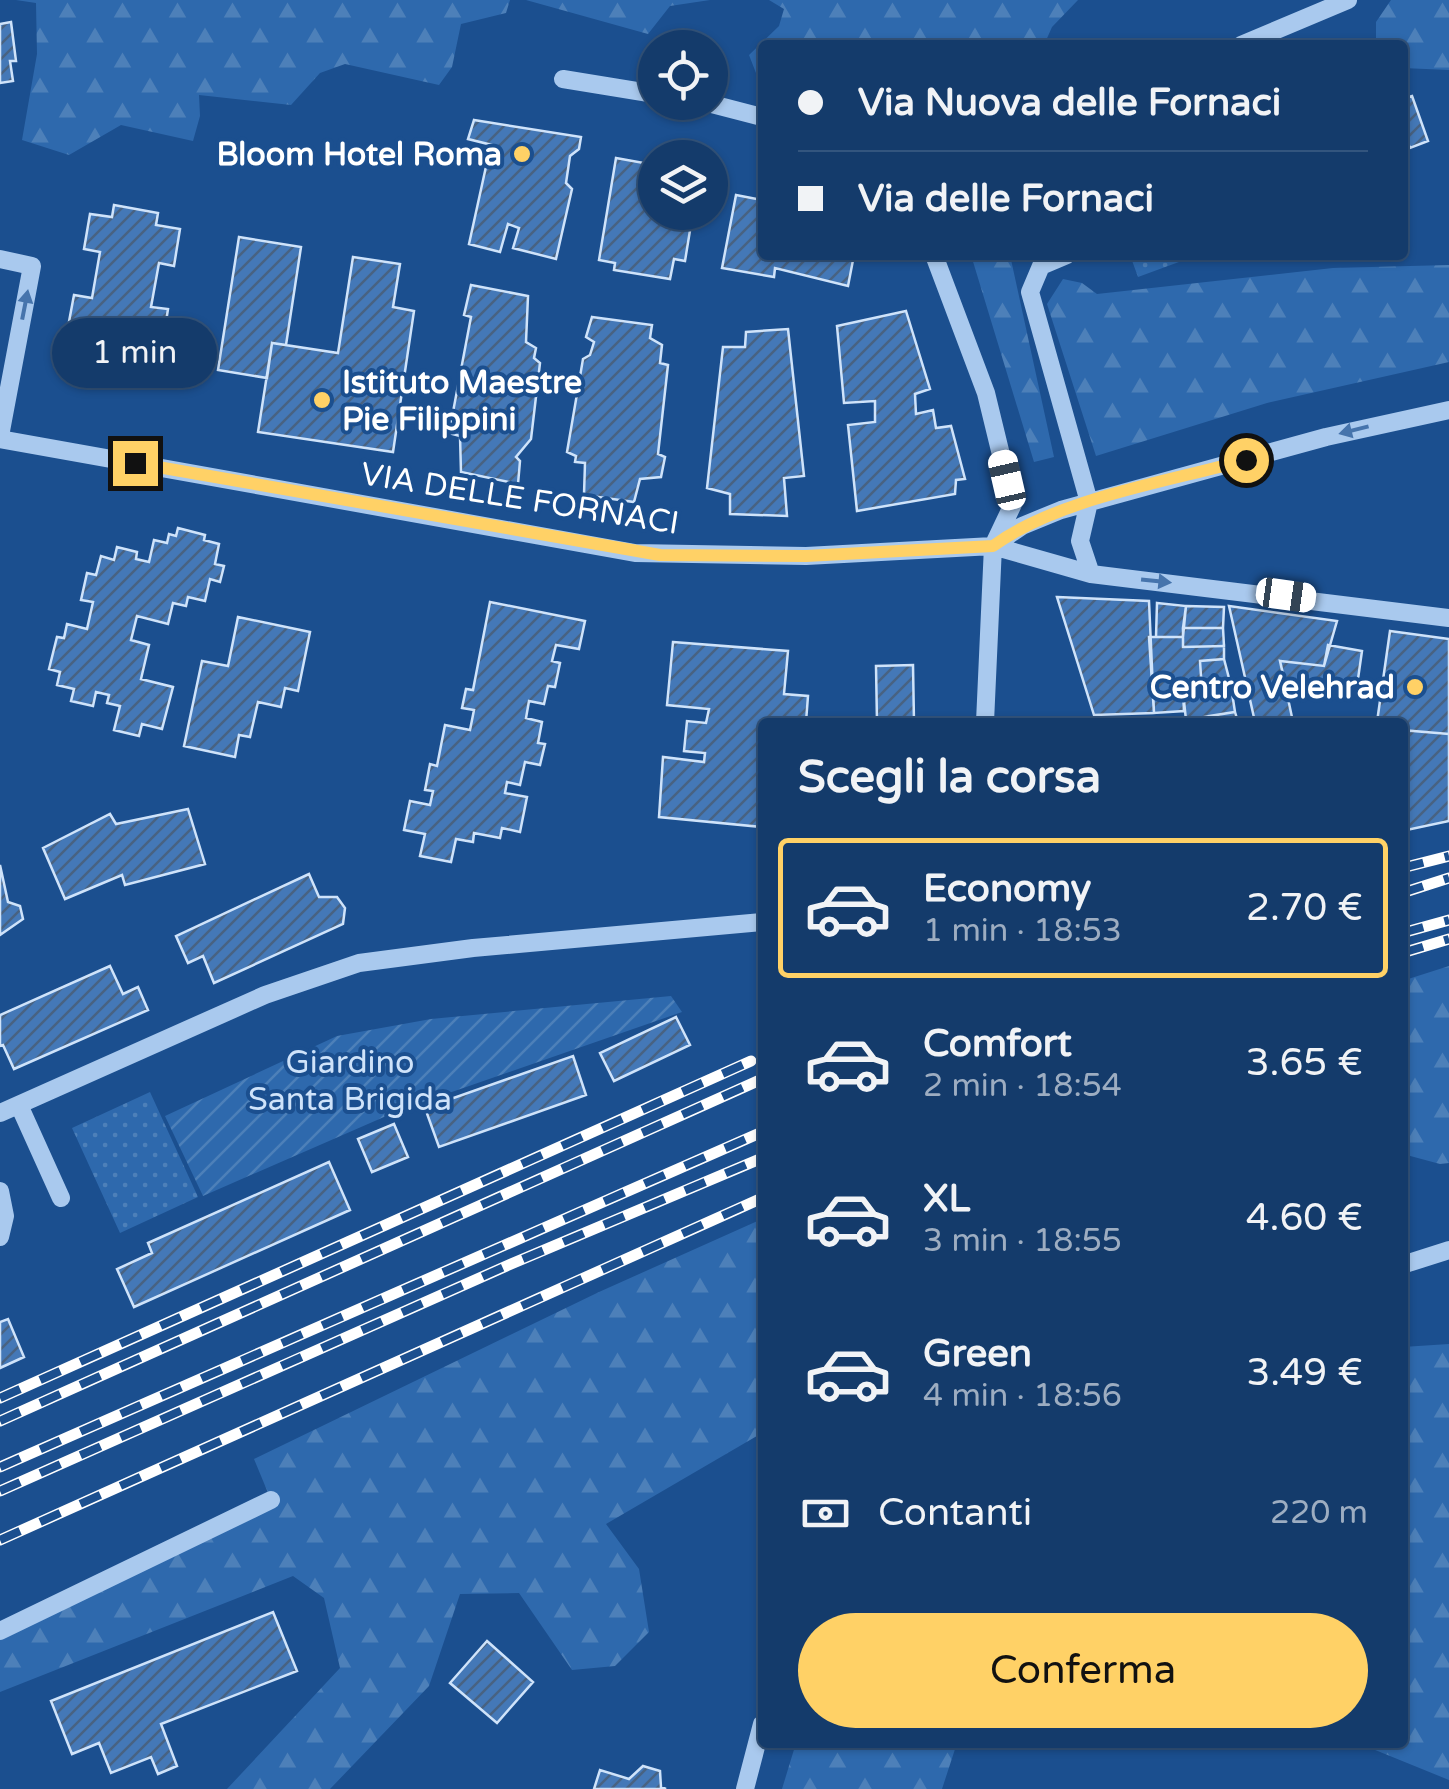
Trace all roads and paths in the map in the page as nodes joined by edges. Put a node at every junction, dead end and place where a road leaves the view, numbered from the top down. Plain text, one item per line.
1 (1348, 0) edge
2 (1253, 40) edge
3 (563, 79) dead end
4 (638, 91) edge
5 (728, 109) edge
6 (758, 117) edge
7 (0, 260) edge
8 (936, 260) edge
9 (1056, 260) edge
10 (1449, 410) edge
11 (0, 437) edge
12 (1089, 502) junction
13 (993, 546) junction
14 (1091, 574) junction
15 (1449, 618) edge
16 (985, 718) edge
17 (758, 922) edge
18 (19, 1105) junction
19 (0, 1114) edge
20 (0, 1191) edge
21 (61, 1198) dead end
22 (0, 1237) edge
23 (1449, 1250) edge
24 (1408, 1263) edge
25 (271, 1500) dead end
26 (0, 1631) edge
27 (758, 1739) edge
28 (745, 1789) edge

1 - 2 street
3 - 4 street
5 - 6 street
11 -> 7 street
8 - 13 street
9 - 12 street
10 -> 12 street
11 - 13 street, VIA DELLE FORNACI
12 - 13 street
12 - 14 street
13 - 14 street, VIA DELLE FORNACI
13 - 16 street
14 -> 15 street, VIA DELLE FORNACI
17 - 18 street
18 - 19 street
18 - 21 street
20 - 22 street
23 - 24 street
25 - 26 street
27 - 28 street

